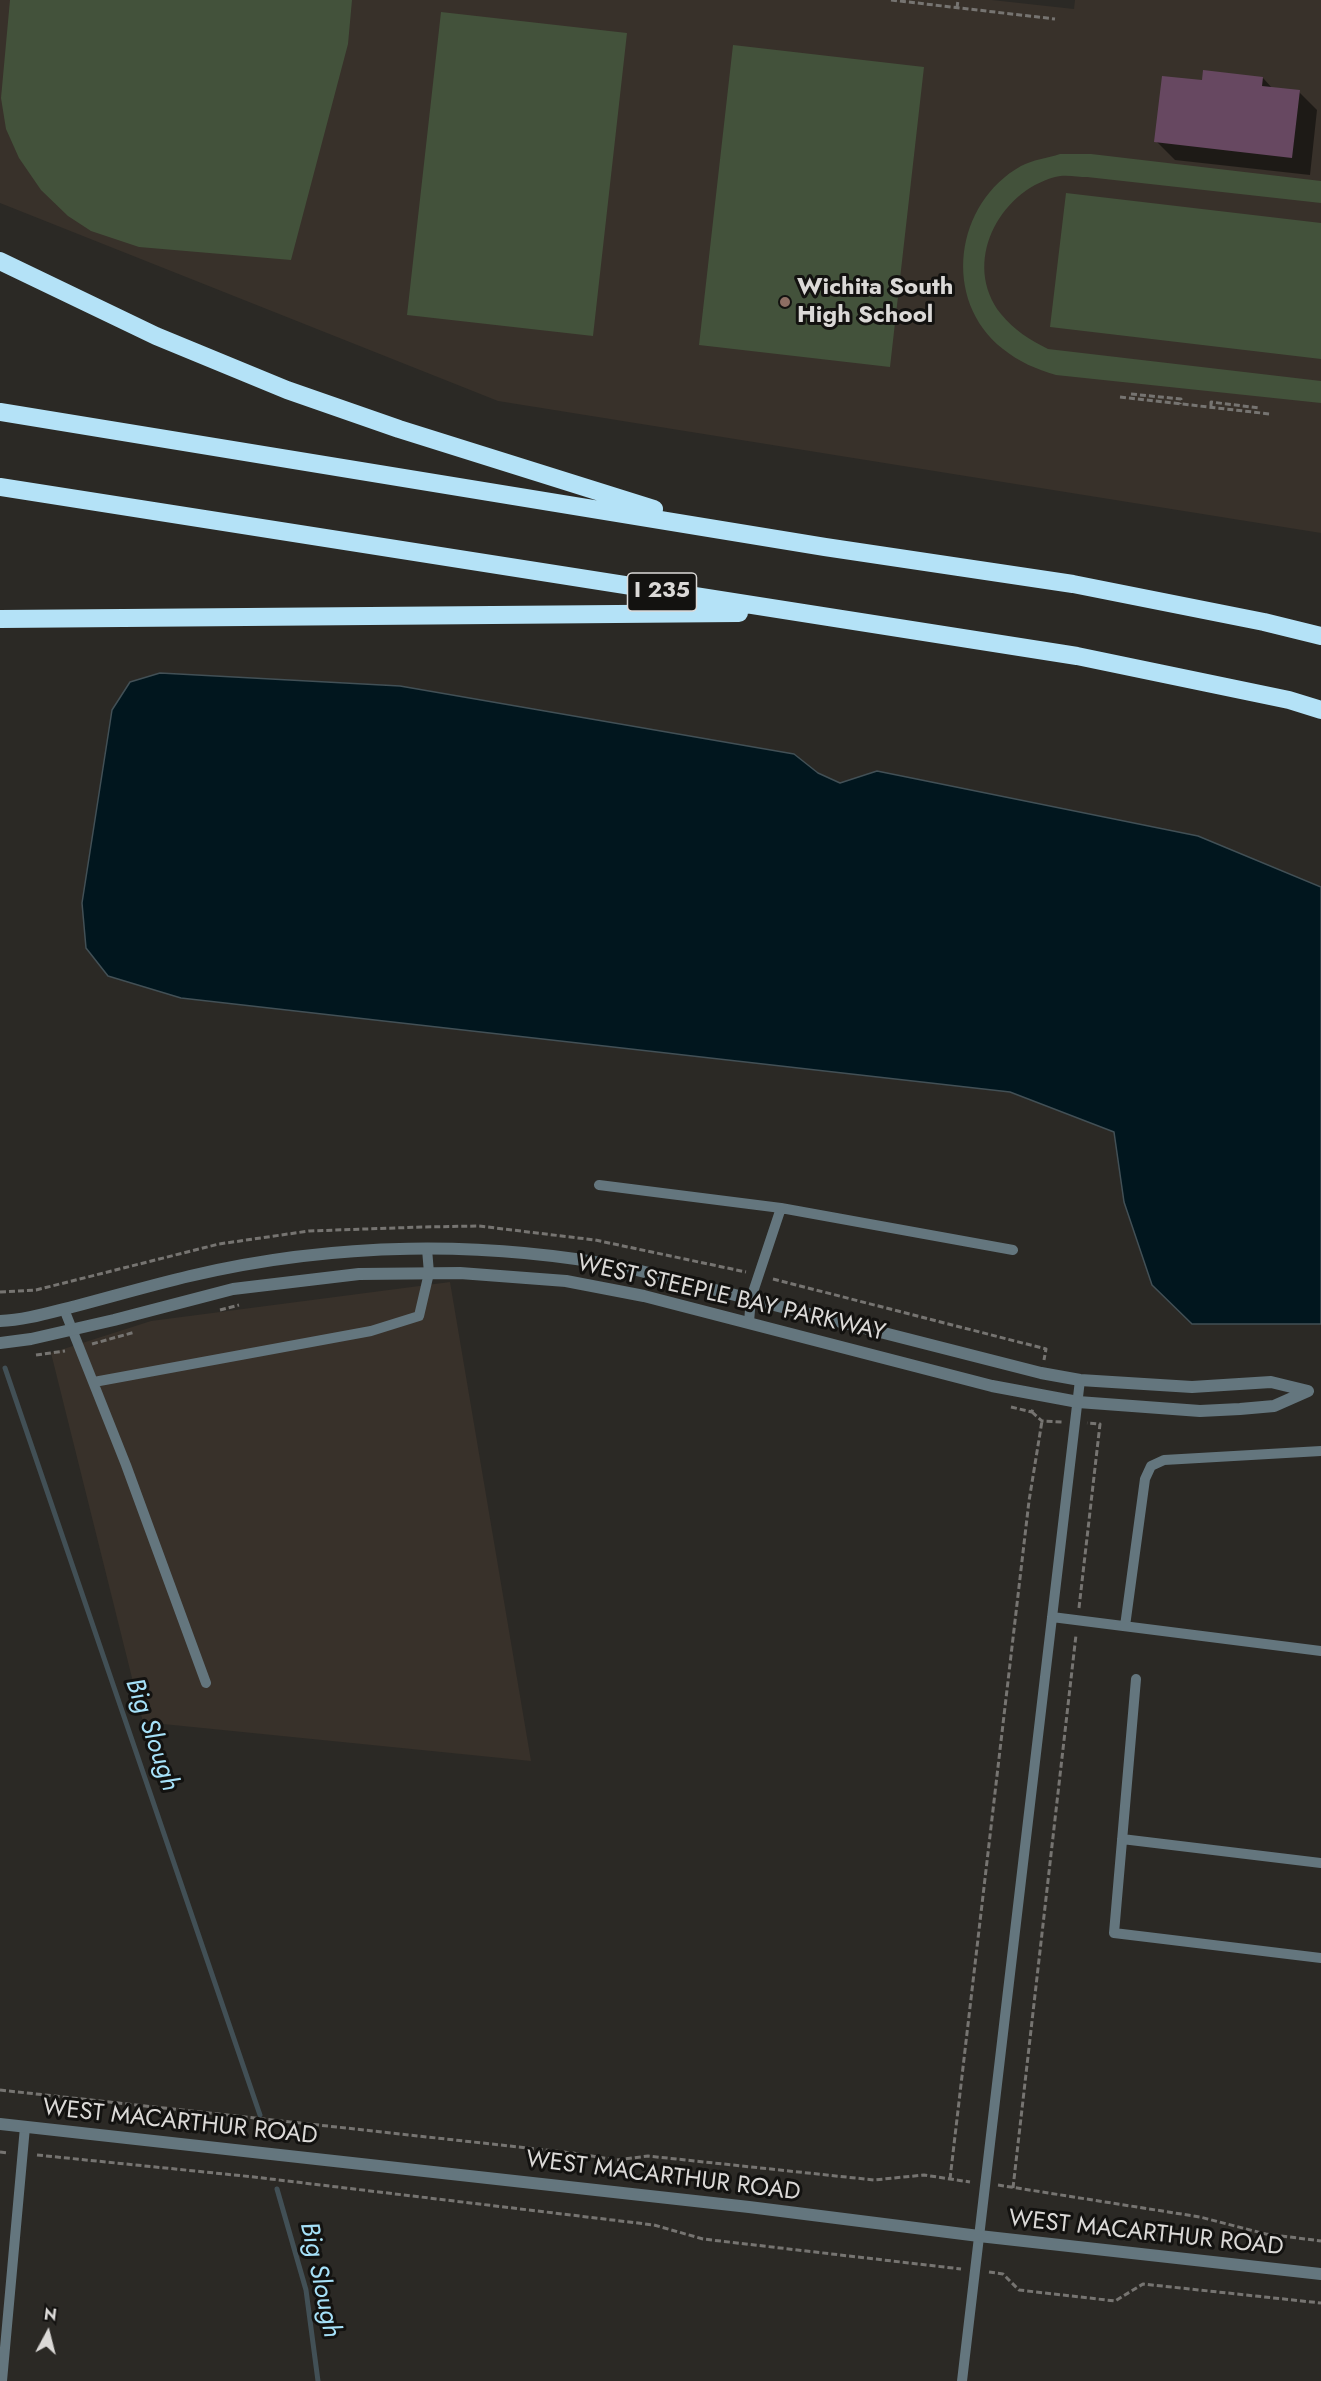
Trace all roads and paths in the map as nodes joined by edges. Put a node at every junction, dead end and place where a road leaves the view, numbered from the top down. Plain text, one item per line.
1 (891, 0) edge
2 (957, 0) edge
3 (957, 8) junction
4 (1055, 19) dead end
5 (0, 261) edge
6 (1131, 394) dead end
7 (1120, 397) dead end
8 (1180, 404) junction
9 (1211, 407) junction
10 (1259, 408) dead end
11 (0, 412) edge
12 (1270, 414) dead end
13 (0, 487) edge
14 (716, 528) junction
15 (792, 612) junction
16 (0, 619) edge
17 (1321, 636) edge
18 (1321, 710) edge
19 (599, 1185) dead end
20 (781, 1208) junction
21 (427, 1249) junction
22 (1013, 1250) dead end
23 (429, 1273) junction
24 (759, 1275) junction
25 (0, 1292) edge
26 (751, 1298) junction
27 (239, 1305) dead end
28 (64, 1309) junction
29 (218, 1311) dead end
30 (0, 1321) edge
31 (749, 1322) junction
32 (74, 1330) junction
33 (144, 1330) dead end
34 (0, 1343) edge
35 (81, 1347) junction
36 (34, 1355) dead end
37 (1041, 1373) junction
38 (1080, 1380) junction
39 (94, 1382) junction
40 (1308, 1391) junction
41 (1321, 1391) edge
42 (1036, 1394) junction
43 (1078, 1402) junction
44 (1009, 1406) dead end
45 (1032, 1412) junction
46 (1042, 1421) junction
47 (1075, 1423) junction
48 (1321, 1450) edge
49 (1052, 1617) junction
50 (1077, 1621) junction
51 (1125, 1626) junction
52 (1321, 1650) edge
53 (1136, 1679) dead end
54 (206, 1683) dead end
55 (1122, 1839) junction
56 (1321, 1863) edge
57 (1321, 1958) edge
58 (0, 2090) edge
59 (0, 2124) edge
60 (25, 2127) junction
61 (0, 2152) edge
62 (22, 2154) junction
63 (950, 2179) junction
64 (986, 2184) junction
65 (1013, 2187) junction
66 (979, 2236) junction
67 (1321, 2241) edge
68 (975, 2270) junction
69 (1321, 2274) edge
70 (1321, 2303) edge
71 (2, 2381) edge
72 (962, 2381) edge

1 - 3 path
2 - 3 path
3 - 4 path
5 - 14 highway
6 - 8 path
7 - 8 path
8 - 9 path
9 - 10 path
9 - 12 path
11 - 14 highway
13 - 15 highway, I 235
14 - 17 highway
15 - 16 highway
15 - 18 highway, I 235
19 - 20 lane
20 - 22 lane
20 - 24 lane
21 - 23 lane
21 - 26 street, WEST STEEPLE BAY PARKWAY
21 - 28 street, WEST STEEPLE BAY PARKWAY
23 - 31 street, WEST STEEPLE BAY PARKWAY
23 - 32 street, WEST STEEPLE BAY PARKWAY
23 - 39 lane
24 - 25 path
24 - 26 lane
24 - 37 path
26 - 31 lane
26 - 37 street, WEST STEEPLE BAY PARKWAY
27 - 29 path
28 - 30 street, WEST STEEPLE BAY PARKWAY
28 - 32 lane
31 - 42 street, WEST STEEPLE BAY PARKWAY
32 - 34 street, WEST STEEPLE BAY PARKWAY
32 - 35 lane
33 - 35 path
35 - 36 path
35 - 39 lane
37 - 38 street, WEST STEEPLE BAY PARKWAY
38 - 40 street, WEST STEEPLE BAY PARKWAY
38 - 43 lane
39 - 54 lane
40 - 41 street, WEST STEEPLE BAY PARKWAY
40 - 43 street, WEST STEEPLE BAY PARKWAY
42 - 43 street, WEST STEEPLE BAY PARKWAY
42 - 45 path
43 - 47 lane
44 - 45 path
45 - 46 path
46 - 47 path
46 - 63 path
47 - 49 lane
47 - 50 path
48 - 51 lane
49 - 50 lane
49 - 64 lane
50 - 51 lane
50 - 65 path
51 - 52 lane
53 - 55 lane
55 - 56 lane
55 - 57 lane
58 - 63 path
59 - 60 street, WEST MACARTHUR ROAD
60 - 62 lane
60 - 66 street, WEST MACARTHUR ROAD
61 - 62 path
62 - 68 path
62 - 71 lane
63 - 64 path
64 - 65 path
64 - 66 lane
65 - 67 path
66 - 68 lane
66 - 69 street, WEST MACARTHUR ROAD
68 - 70 path
68 - 72 lane

